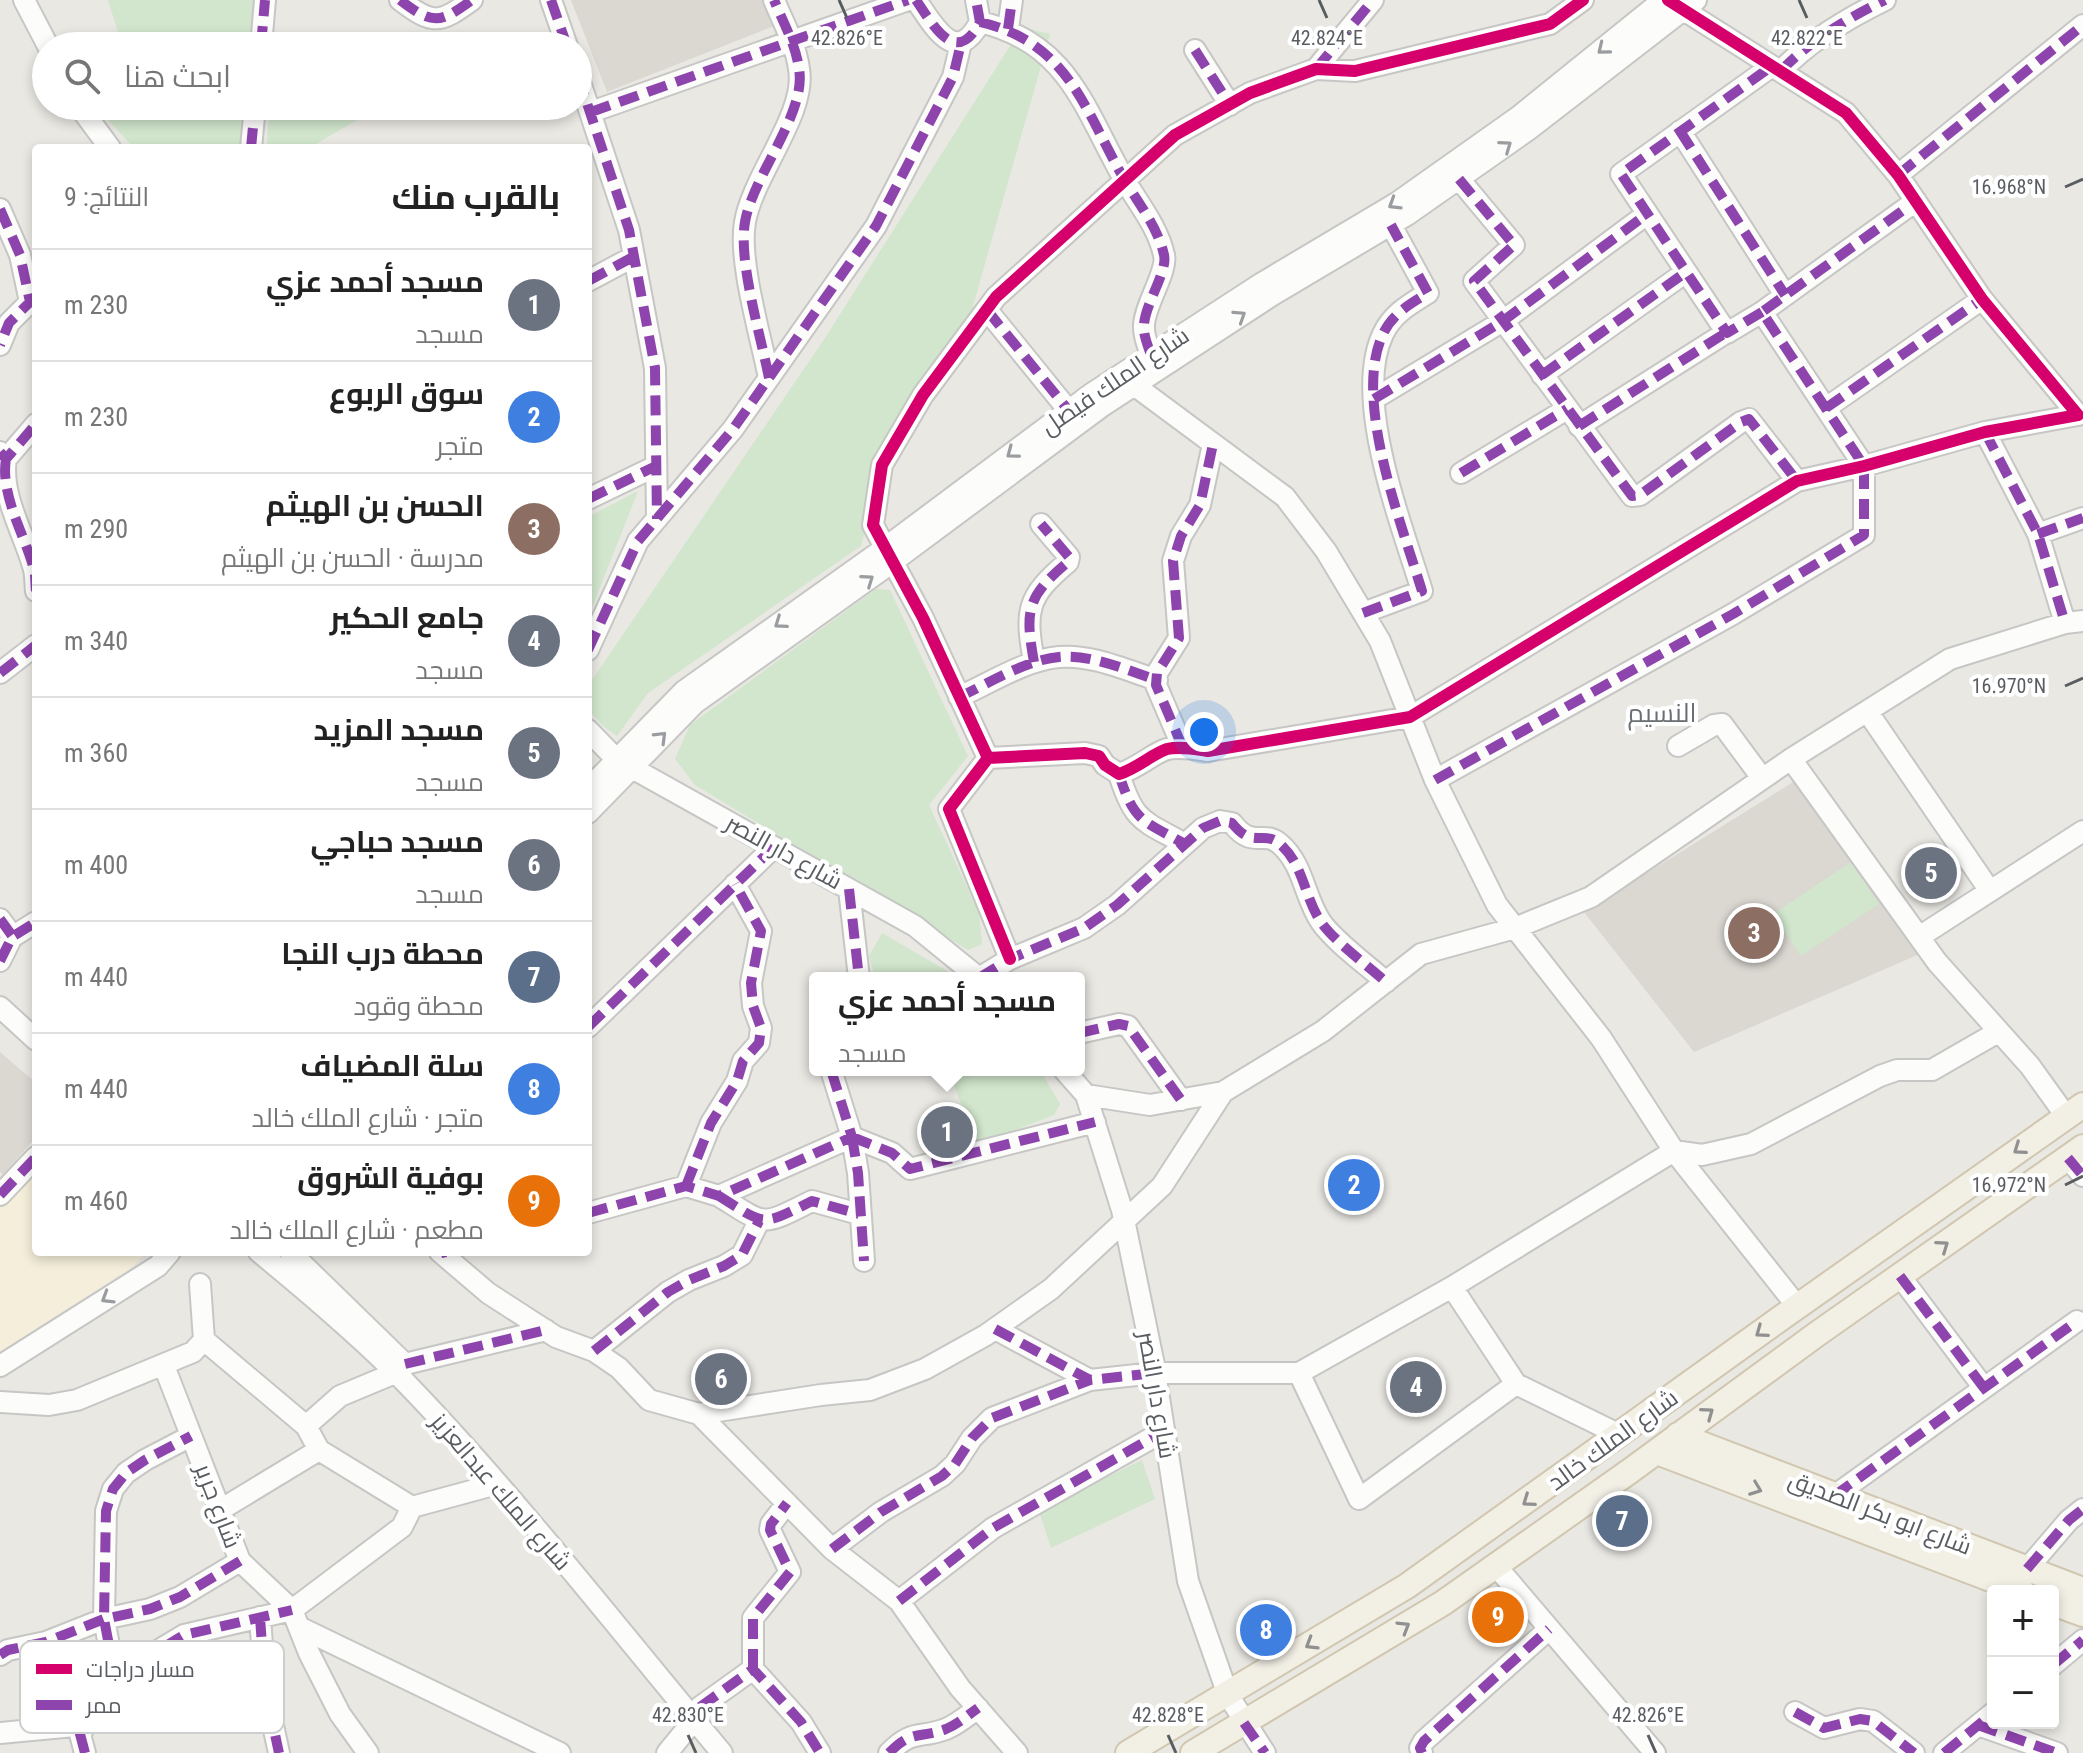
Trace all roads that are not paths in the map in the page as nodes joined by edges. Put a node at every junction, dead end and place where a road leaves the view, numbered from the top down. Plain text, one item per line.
1 (24, 0) edge
2 (265, 0) edge
3 (400, 0) edge
4 (472, 0) edge
5 (551, 0) edge
6 (774, 0) edge
7 (908, 0) edge
8 (916, 0) edge
9 (976, 0) edge
10 (1012, 0) edge
11 (1373, 0) edge
12 (1583, 0) edge
13 (1885, 0) edge
14 (1678, 2) edge
15 (980, 22) junction
16 (2083, 25) edge
17 (1008, 29) junction
18 (41, 32) edge
19 (262, 32) edge
20 (562, 32) edge
21 (791, 41) junction
22 (961, 43) junction
23 (1195, 50) dead end
24 (1777, 68) junction
25 (1316, 69) junction
26 (1230, 105) junction
27 (592, 112) edge
28 (592, 115) edge
29 (89, 120) edge
30 (254, 120) edge
31 (1680, 131) junction
32 (107, 144) edge
33 (251, 144) edge
34 (1898, 175) junction
35 (1124, 179) junction
36 (1459, 179) junction
37 (1916, 201) junction
38 (0, 209) edge
39 (1647, 214) junction
40 (1391, 225) junction
41 (633, 257) junction
42 (1686, 272) junction
43 (592, 279) edge
44 (1785, 295) junction
45 (1982, 299) junction
46 (987, 310) junction
47 (1762, 312) junction
48 (1503, 321) junction
49 (1727, 332) junction
50 (0, 345) edge
51 (1151, 355) junction
52 (1542, 375) junction
53 (769, 378) junction
54 (1134, 385) junction
55 (1374, 399) junction
56 (1826, 408) junction
57 (1069, 411) junction
58 (1573, 418) junction
59 (32, 428) edge
60 (1985, 432) junction
61 (1213, 444) junction
62 (3, 456) edge
63 (656, 466) junction
64 (1864, 466) junction
65 (1461, 473) dead end
66 (1797, 481) junction
67 (592, 497) edge
68 (2083, 518) edge
69 (657, 519) junction
70 (1041, 524) dead end
71 (2038, 534) junction
72 (889, 555) junction
73 (32, 563) edge
74 (1363, 613) junction
75 (2074, 622) edge
76 (592, 641) edge
77 (32, 648) edge
78 (1034, 662) junction
79 (0, 673) edge
80 (1157, 680) junction
81 (959, 697) junction
82 (1867, 711) junction
83 (1410, 717) junction
84 (592, 734) edge
85 (1678, 746) dead end
86 (1183, 748) junction
87 (988, 758) junction
88 (1791, 759) junction
89 (624, 763) junction
90 (1119, 774) junction
91 (1762, 778) junction
92 (1435, 780) junction
93 (592, 786) edge
94 (592, 807) edge
95 (2083, 831) edge
96 (1183, 843) junction
97 (774, 847) junction
98 (735, 884) junction
99 (849, 889) junction
100 (1990, 891) junction
101 (0, 919) edge
102 (32, 925) edge
103 (1515, 928) junction
104 (13, 937) junction
105 (1919, 937) junction
106 (1010, 959) junction
107 (0, 961) edge
108 (858, 972) edge
109 (972, 972) edge
110 (989, 972) edge
111 (1386, 982) junction
112 (0, 1007) edge
113 (592, 1023) edge
114 (1085, 1032) edge
115 (1998, 1032) junction
116 (32, 1036) edge
117 (833, 1076) edge
118 (1069, 1076) edge
119 (1223, 1092) junction
120 (1086, 1095) junction
121 (1181, 1100) junction
122 (2075, 1110) edge
123 (1095, 1122) junction
124 (852, 1137) junction
125 (1674, 1151) junction
126 (2078, 1160) edge
127 (32, 1161) edge
128 (686, 1186) junction
129 (0, 1195) edge
130 (719, 1196) junction
131 (592, 1212) edge
132 (859, 1214) junction
133 (759, 1221) junction
134 (1124, 1221) junction
135 (167, 1256) edge
136 (264, 1256) edge
137 (296, 1256) edge
138 (446, 1256) edge
139 (864, 1261) dead end
140 (1900, 1276) junction
141 (200, 1284) dead end
142 (1452, 1287) junction
143 (1797, 1306) junction
144 (2077, 1321) dead end
145 (995, 1329) junction
146 (546, 1330) junction
147 (204, 1340) junction
148 (594, 1351) junction
149 (0, 1366) edge
150 (164, 1366) junction
151 (400, 1369) junction
152 (1155, 1373) junction
153 (1299, 1373) junction
154 (1090, 1380) junction
155 (1516, 1384) junction
156 (1984, 1388) junction
157 (0, 1402) edge
158 (699, 1414) junction
159 (306, 1426) junction
160 (1164, 1431) junction
161 (1620, 1435) junction
162 (1678, 1435) junction
163 (191, 1436) junction
164 (319, 1450) junction
165 (1657, 1452) junction
166 (497, 1484) junction
167 (1834, 1496) junction
168 (787, 1503) junction
169 (412, 1507) junction
170 (2083, 1509) edge
171 (220, 1510) junction
172 (832, 1549) junction
173 (240, 1561) junction
174 (1496, 1566) junction
175 (2025, 1580) edge
176 (2083, 1590) edge
177 (899, 1601) junction
178 (2059, 1605) edge
179 (2083, 1614) edge
180 (260, 1617) junction
181 (104, 1619) junction
182 (296, 1619) junction
183 (1549, 1629) junction
184 (2083, 1640) edge
185 (49, 1641) edge
186 (108, 1641) edge
187 (174, 1641) edge
188 (262, 1641) edge
189 (20, 1647) edge
190 (0, 1655) edge
191 (2059, 1660) edge
192 (753, 1669) junction
193 (1228, 1695) junction
194 (978, 1708) junction
195 (1795, 1712) dead end
196 (697, 1713) junction
197 (1986, 1719) edge
198 (1244, 1723) junction
199 (20, 1731) edge
200 (0, 1733) edge
201 (81, 1733) edge
202 (275, 1733) edge
203 (85, 1753) edge
204 (279, 1753) edge
205 (368, 1753) edge
206 (560, 1753) edge
207 (667, 1753) edge
208 (722, 1753) edge
209 (739, 1753) edge
210 (820, 1753) edge
211 (889, 1753) edge
212 (1017, 1753) edge
213 (1128, 1753) edge
214 (1193, 1753) edge
215 (1265, 1753) edge
216 (1422, 1753) edge
217 (1655, 1753) edge
218 (1914, 1753) edge
219 (1944, 1753) edge
220 (2057, 1753) edge

1 - 18 street
2 - 19 street
3 - 4 street
5 - 20 street
6 - 21 street
7 - 21 street
8 - 22 street
9 - 15 street
10 - 17 street
11 - 25 street
12 - 25 street
13 - 24 street
14 - 24 street
36 -> 14 street
14 -> 51 street, شارع الملك فيصل
15 - 17 street
15 - 22 street
16 - 34 street
17 - 35 street
21 - 27 street
21 - 53 street
22 - 53 street
23 - 26 street
24 - 31 street
24 - 34 street
25 - 26 street
26 - 35 street
28 - 41 street
29 - 32 street
30 - 33 street
31 - 39 street
31 - 44 street
34 - 37 street
35 - 46 street
35 - 51 street
36 - 40 street
36 - 48 street
37 - 44 street
37 - 45 street
38 - 50 street
39 - 42 street
39 - 48 street
54 -> 40 street
40 - 55 street
41 - 43 street
41 - 63 street
42 - 49 street
42 - 52 street
44 - 47 street
45 - 56 street
45 - 60 street
46 - 57 street
46 - 72 street
47 - 49 street
47 - 56 street
48 - 52 street
48 - 55 street
49 - 58 street
51 - 57 street, شارع الملك فيصل
52 - 58 street
53 - 69 street
54 - 61 street
54 - 72 street
55 - 74 street
56 - 64 street
57 -> 72 street, شارع الملك فيصل
58 - 65 street
58 - 66 street
59 - 62 street
60 - 64 street
60 - 71 street
61 - 74 street
61 - 80 street
62 - 73 street
63 - 67 street
63 - 69 street
64 - 66 street
64 - 92 street
66 - 83 street
68 - 71 street
69 - 76 street
70 - 78 street
71 - 75 street
72 - 81 street
72 - 89 street, شارع الملك فيصل
74 - 83 street
75 - 82 street
77 - 79 street
78 - 80 street
78 - 81 street
80 - 86 street
81 - 87 street
82 - 88 street
82 - 100 street
83 - 86 street
83 - 92 street
84 - 89 street, شارع دار النصر
85 - 91 street
86 - 90 street
87 - 90 street
87 - 106 street
88 - 91 street
88 - 105 street
89 - 93 street, شارع الملك فيصل
89 - 94 street
89 - 97 street, شارع دار النصر
90 - 96 street
91 - 103 street
92 - 103 street
95 - 100 street
96 - 106 street
96 - 111 street
97 - 98 street
97 - 99 street, شارع دار النصر
98 - 113 street
98 - 128 street
99 - 108 street
99 - 109 street, شارع دار النصر
100 - 105 street
101 - 104 street
102 - 104 street
103 - 111 street
103 - 125 street
104 - 107 street
105 - 115 street
106 - 110 street
111 - 119 street
112 - 116 street
114 - 121 street
115 - 122 street
115 - 125 street
117 - 124 street
118 - 120 street, شارع دار النصر
119 - 121 street
119 - 134 street
120 - 121 street
120 - 123 street, شارع دار النصر
122 -> 143 main road, شارع الملك خالد
123 - 124 street
123 - 134 street, شارع دار النصر
124 - 130 street
124 - 132 street
125 - 142 street
125 - 143 street
140 -> 126 main road, شارع الملك خالد
127 - 129 street
128 - 130 street
128 - 131 street
130 - 133 street
132 - 133 street
132 - 139 street
133 - 148 street
134 - 145 street
134 - 152 street, شارع دار النصر
135 -> 149 street
136 - 151 street, شارع الملك عبدالعزيز
137 - 151 street, شارع الملك عبدالعزيز
138 - 146 street
140 - 156 street
162 -> 140 main road, شارع الملك خالد
141 - 147 street
142 - 153 street
142 - 155 street
143 -> 161 main road, شارع الملك خالد
144 - 156 street
145 - 154 street
145 - 158 street
146 - 148 street
146 - 151 street
147 - 150 street
147 - 159 street
148 - 158 street
150 - 157 street
150 - 163 street, شارع جرير
151 - 159 street
151 - 166 street, شارع الملك عبدالعزيز
151 - 196 street, شارع الملك عبدالعزيز
152 - 153 street
152 - 154 street
152 - 160 street, شارع دار النصر
153 - 155 street
154 - 172 street
155 - 161 street
156 - 167 street
158 - 168 street
159 - 164 street
160 - 177 street
160 - 193 street, شارع دار النصر
161 -> 193 main road, شارع الملك خالد
162 - 165 main road, شارع الملك خالد
162 - 167 main road, شارع ابو بكر الصديق
163 - 171 street, شارع جرير
163 - 181 street
164 - 169 street
164 - 171 street
165 - 174 main road, شارع الملك خالد
165 -> 175 main road, شارع ابو بكر الصديق
166 - 169 street
166 - 196 street, شارع الملك عبدالعزيز
167 - 175 main road, شارع ابو بكر الصديق
168 - 172 street
168 - 192 street
169 - 182 street
170 - 175 street
171 - 173 street, شارع جرير
172 - 177 street
173 - 181 street
173 - 182 street, شارع جرير
174 - 183 street
198 -> 174 main road, شارع الملك خالد
175 - 176 main road, شارع ابو بكر الصديق
177 - 194 street
178 - 179 main road
180 - 182 street
180 - 187 street
180 - 188 street
181 - 185 street
181 - 186 street
182 - 205 street, شارع جرير
182 - 206 street
183 - 216 street
183 - 217 street
184 - 191 street
189 - 190 street
192 - 196 street
192 - 210 street
193 - 198 street, شارع دار النصر
193 - 213 main road, شارع الملك خالد
194 - 211 street
194 - 212 street
195 - 218 street
196 - 207 street
196 - 208 street, شارع الملك عبدالعزيز
196 - 209 street, شارع الملك عبدالعزيز
197 - 219 street
197 - 220 street
198 - 214 main road, شارع الملك خالد
198 - 215 street, شارع دار النصر
199 - 200 street
201 - 203 street
202 - 204 street

